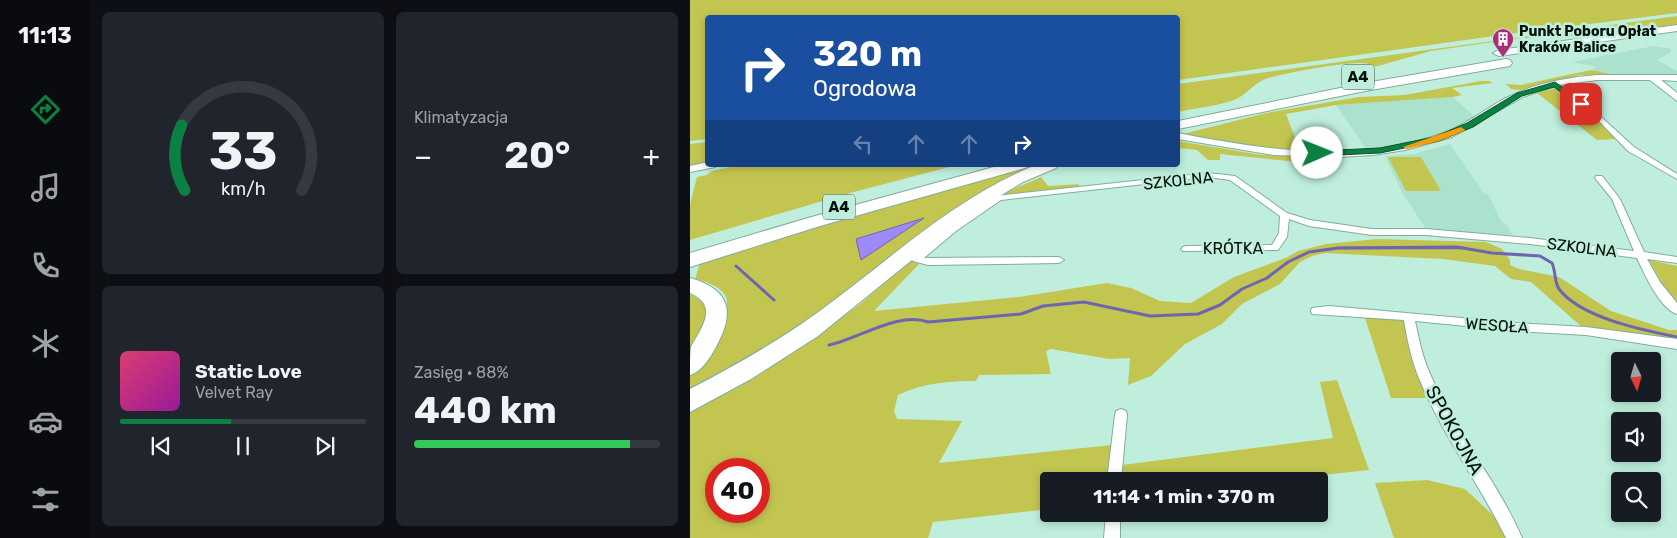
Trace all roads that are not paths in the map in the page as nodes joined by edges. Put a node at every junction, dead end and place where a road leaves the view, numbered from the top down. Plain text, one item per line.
1 (1677, 28) edge
2 (1677, 36) edge
3 (1503, 58) junction
4 (1653, 78) junction
5 (1677, 78) edge
6 (1555, 84) junction
7 (1677, 98) edge
8 (1260, 108) junction
9 (1180, 116) edge
10 (1180, 125) edge
11 (1181, 135) edge
12 (705, 166) edge
13 (983, 167) edge
14 (1012, 167) edge
15 (1045, 167) edge
16 (690, 169) edge
17 (1677, 177) edge
18 (1599, 178) dead end
19 (1284, 215) junction
20 (1186, 248) dead end
21 (690, 251) edge
22 (1638, 254) junction
23 (690, 260) edge
24 (1059, 260) dead end
25 (1677, 260) edge
26 (690, 285) edge
27 (1677, 310) edge
28 (1316, 311) dead end
29 (1410, 316) junction
30 (1677, 344) edge
31 (690, 364) edge
32 (690, 401) edge
33 (1122, 415) dead end
34 (1115, 472) edge
35 (1113, 522) edge
36 (1112, 538) edge
37 (1514, 538) edge

1 - 3 highway, A4
2 - 3 highway, A4
3 - 8 highway, A4
3 - 9 highway, A4
4 - 5 street
4 - 6 street
4 - 7 street
6 - 11 street
6 - 17 street
8 - 10 highway, A4
8 - 11 highway, A4
12 - 16 street
13 - 21 highway, A4
14 - 23 highway
15 - 32 highway
18 - 22 street
19 - 20 street, KRÓTKA
19 - 22 street, SZKOLNA
19 - 24 street, SZKOLNA
22 - 25 street, SZKOLNA
22 - 27 street
26 - 31 highway
28 - 29 street, WESOŁA
29 - 30 street, WESOŁA
29 - 37 street, SPOKOJNA
33 - 34 street
35 - 36 street

